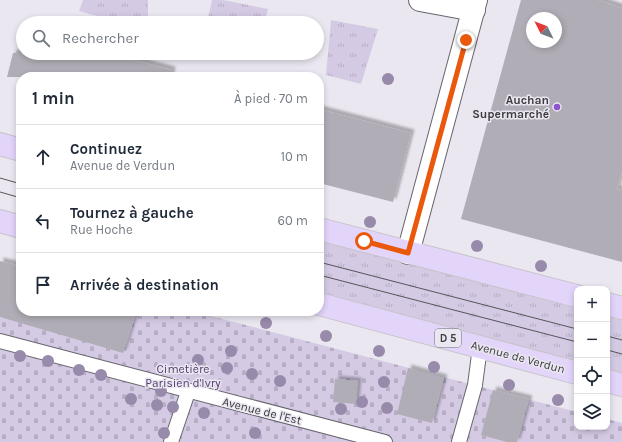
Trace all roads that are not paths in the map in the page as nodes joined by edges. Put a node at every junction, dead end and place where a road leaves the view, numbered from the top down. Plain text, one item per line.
1 (420, 0) edge
2 (475, 5) edge
3 (0, 144) edge
4 (16, 149) edge
5 (0, 221) edge
6 (16, 226) edge
7 (324, 230) edge
8 (408, 253) junction
9 (574, 295) edge
10 (324, 305) edge
11 (610, 305) edge
12 (622, 308) edge
13 (0, 341) edge
14 (480, 347) junction
15 (574, 372) edge
16 (610, 382) edge
17 (622, 385) edge
18 (188, 392) junction
19 (171, 442) edge
20 (385, 442) edge
21 (459, 442) edge

1 - 2 street
2 - 8 street
3 - 4 main road
5 - 6 main road
7 - 8 main road
8 - 9 main road
10 - 14 main road, Avenue de Verdun / D 5
11 - 12 main road
13 - 18 lane, Avenue de l'Est
14 - 15 main road, Avenue de Verdun / D 5
14 - 21 lane
16 - 17 main road
18 - 19 lane
18 - 20 lane, Avenue de l'Est

